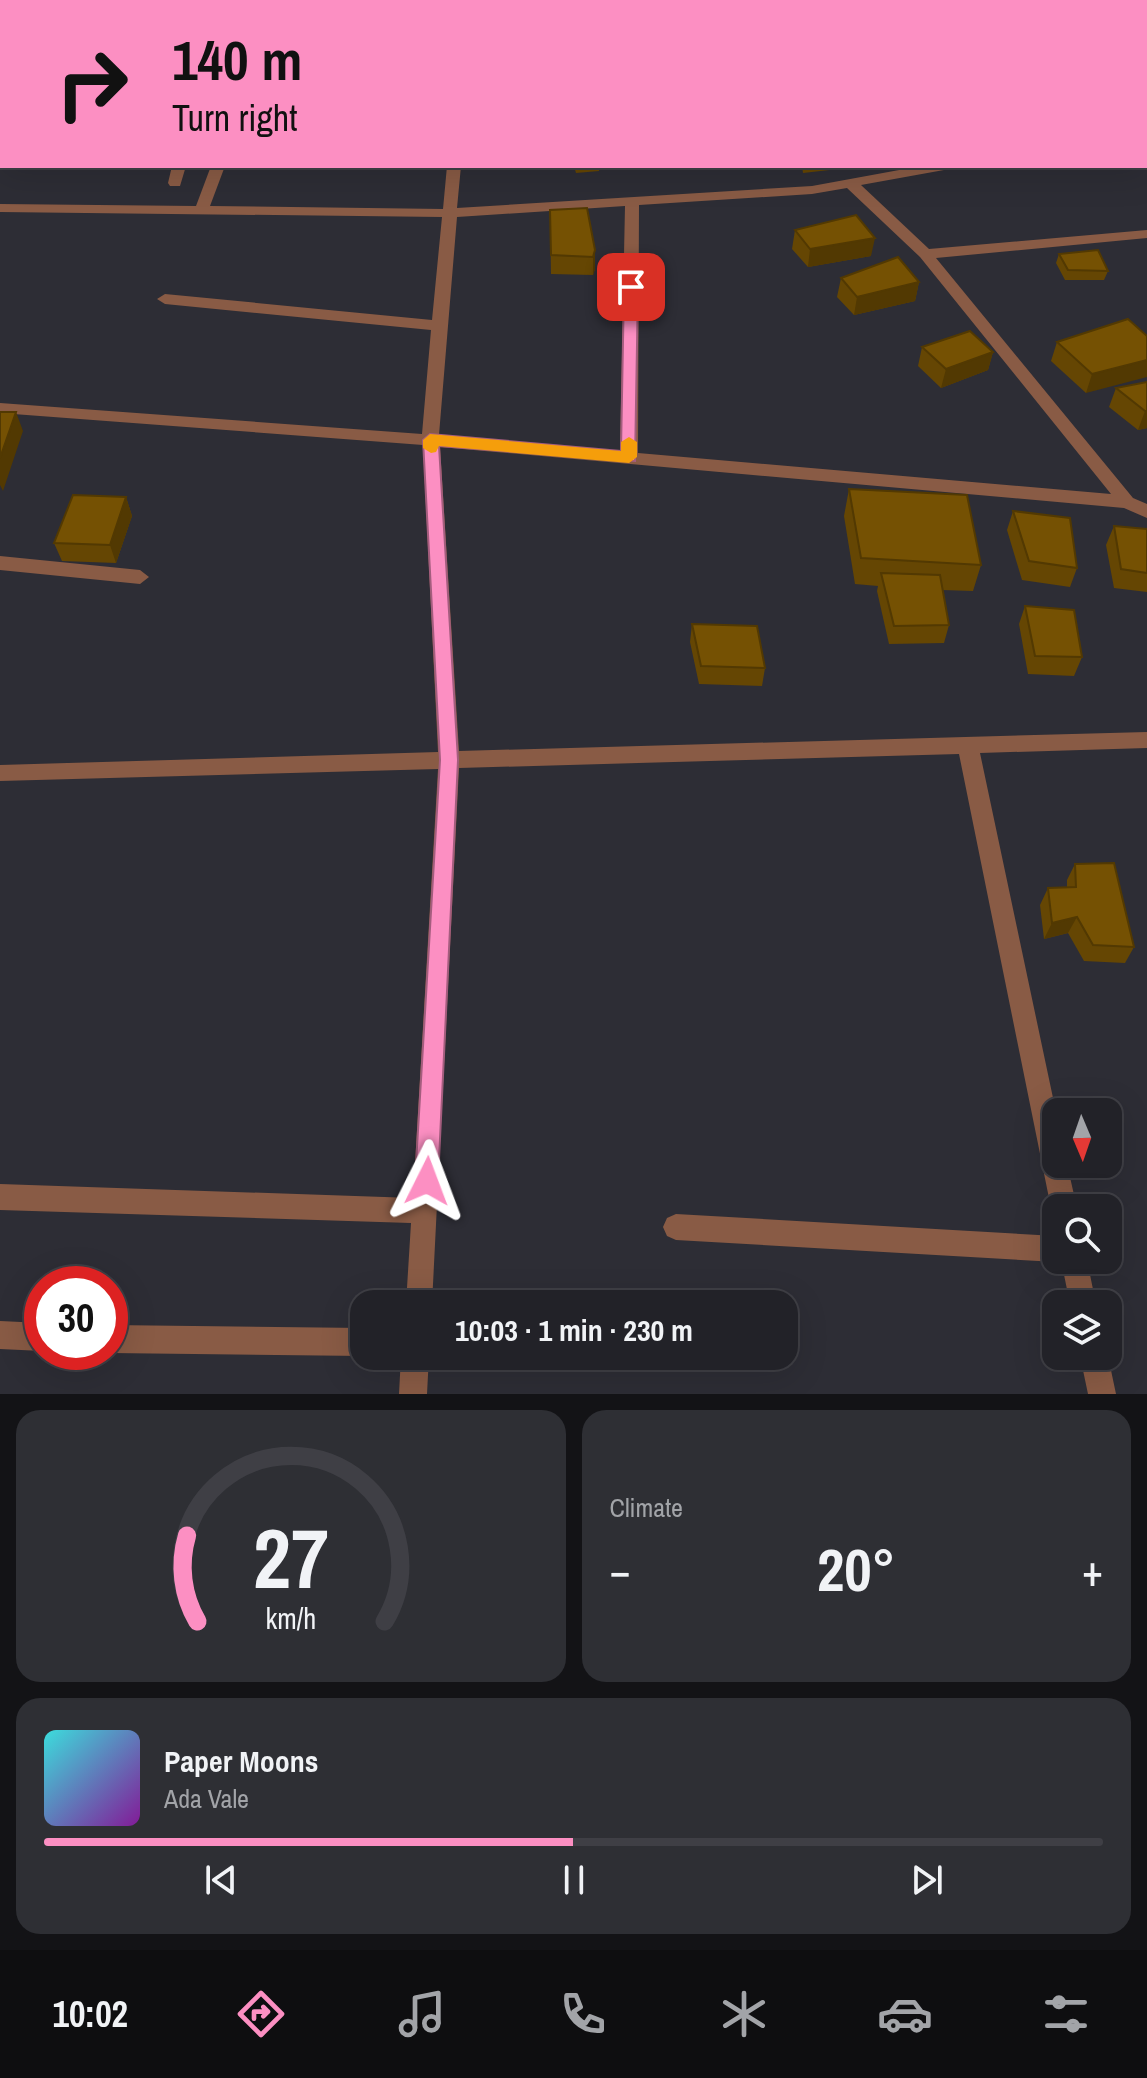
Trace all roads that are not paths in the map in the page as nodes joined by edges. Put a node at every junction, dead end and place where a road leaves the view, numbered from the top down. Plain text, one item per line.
1 (179, 168) edge
2 (217, 168) edge
3 (454, 168) edge
4 (933, 168) edge
5 (175, 183) dead end
6 (850, 183) junction
7 (632, 201) junction
8 (201, 211) junction
9 (2, 212) edge
10 (447, 213) junction
11 (1147, 234) edge
12 (925, 254) junction
13 (165, 299) dead end
14 (438, 326) junction
15 (0, 408) edge
16 (430, 440) junction
17 (629, 457) junction
18 (1127, 502) junction
19 (1147, 512) edge
20 (0, 563) edge
21 (140, 577) dead end
22 (1147, 740) edge
23 (968, 745) junction
24 (449, 760) junction
25 (0, 773) edge
26 (1061, 1194) edge
27 (0, 1197) edge
28 (425, 1211) junction
29 (676, 1227) dead end
30 (1042, 1248) edge
31 (420, 1290) edge
32 (0, 1335) edge
33 (24, 1336) edge
34 (128, 1339) edge
35 (350, 1342) edge
36 (414, 1370) edge
37 (1097, 1370) edge
38 (413, 1394) edge
39 (1102, 1394) edge

1 - 5 street
2 - 8 street
3 - 10 street
4 - 6 street
6 - 7 street
6 - 12 street
7 - 10 street
7 - 17 street
8 - 9 street
8 - 10 street
10 - 14 street
11 - 12 street
12 - 18 street
13 - 14 street
14 - 16 street
15 - 16 street
16 - 17 street
16 - 24 street
17 - 18 street
18 - 19 street
20 - 21 street
22 - 23 street
23 - 24 street
23 - 26 street
24 - 25 street
24 - 28 street
27 - 28 street
28 - 31 street
29 - 30 street
32 - 33 street
34 - 35 street
36 - 38 street
37 - 39 street

